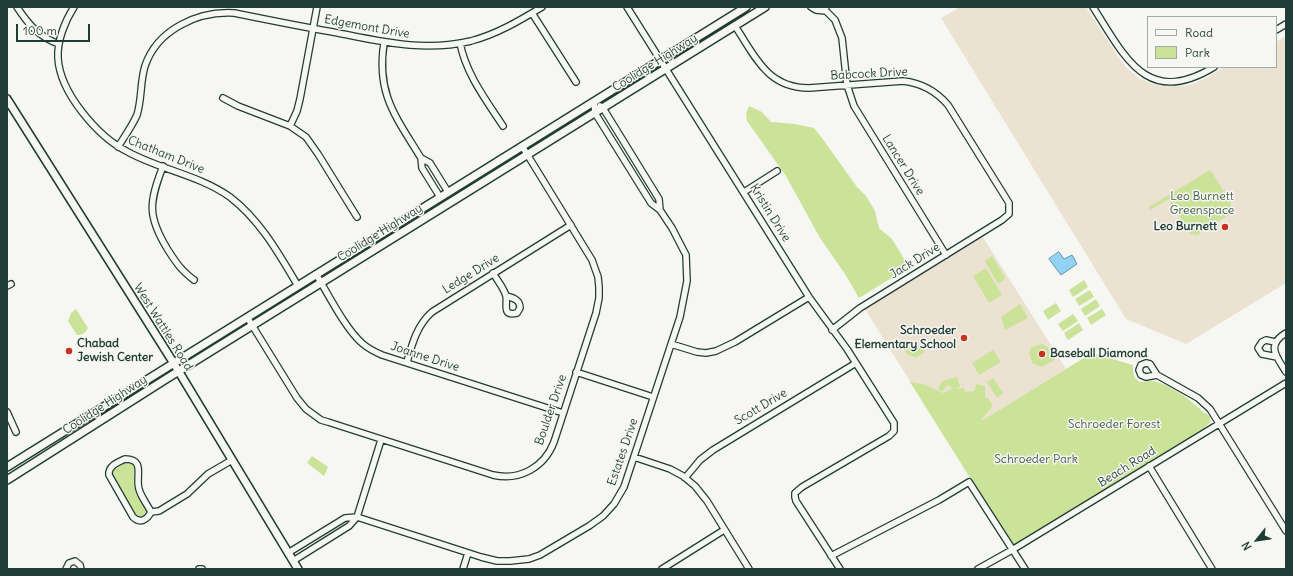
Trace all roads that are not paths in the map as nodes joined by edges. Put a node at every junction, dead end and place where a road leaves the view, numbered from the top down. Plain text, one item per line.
1 (17, 7) edge
2 (74, 7) edge
3 (317, 7) edge
4 (542, 7) edge
5 (627, 7) edge
6 (746, 7) edge
7 (765, 7) edge
8 (811, 7) edge
9 (1093, 7) edge
10 (826, 9) edge
11 (234, 10) edge
12 (532, 13) junction
13 (732, 16) junction
14 (1286, 24) edge
15 (735, 26) junction
16 (313, 29) junction
17 (1277, 29) edge
18 (384, 43) junction
19 (460, 43) junction
20 (59, 44) junction
21 (661, 60) junction
22 (1212, 68) edge
23 (666, 69) junction
24 (576, 82) dead end
25 (847, 85) junction
26 (223, 98) dead end
27 (7, 99) edge
28 (594, 102) junction
29 (603, 108) junction
30 (596, 113) junction
31 (290, 126) junction
32 (503, 126) dead end
33 (118, 146) junction
34 (522, 146) junction
35 (528, 154) junction
36 (421, 158) junction
37 (163, 166) junction
38 (777, 171) dead end
39 (448, 192) junction
40 (744, 192) junction
41 (440, 197) junction
42 (660, 210) junction
43 (1010, 212) joint
44 (357, 217) dead end
45 (571, 225) junction
46 (946, 255) junction
47 (493, 273) junction
48 (316, 274) junction
49 (194, 280) dead end
50 (321, 283) junction
51 (298, 286) junction
52 (506, 296) dead end
53 (809, 297) junction
54 (247, 317) junction
55 (252, 326) junction
56 (832, 330) junction
57 (1286, 333) edge
58 (671, 344) junction
59 (1274, 345) junction
60 (1277, 357) junction
61 (173, 362) junction
62 (407, 362) junction
63 (856, 363) junction
64 (178, 372) junction
65 (576, 372) junction
66 (1286, 372) edge
67 (1157, 375) dead end
68 (1286, 382) edge
69 (654, 398) junction
70 (7, 412) edge
71 (563, 413) junction
72 (81, 420) junction
73 (1220, 423) junction
74 (16, 432) dead end
75 (83, 432) junction
76 (381, 440) junction
77 (634, 457) junction
78 (232, 460) junction
79 (14, 462) junction
80 (1149, 466) junction
81 (7, 467) edge
82 (17, 474) junction
83 (685, 478) junction
84 (7, 480) edge
85 (151, 512) junction
86 (357, 517) junction
87 (724, 530) junction
88 (1286, 531) edge
89 (1012, 550) junction
90 (288, 553) junction
91 (468, 553) junction
92 (831, 556) junction
93 (293, 561) junction
94 (66, 569) edge
95 (81, 569) edge
96 (298, 569) edge
97 (463, 569) edge
98 (662, 569) edge
99 (749, 569) edge
100 (840, 569) edge
101 (978, 569) edge
102 (1025, 569) edge
103 (1212, 569) edge

1 - 20 street
2 - 20 street, Chatham Drive
3 - 16 street
4 - 12 street, Edgemont Drive
5 - 21 street, Kristin Drive
6 - 13 main road, Coolidge Highway
7 - 15 main road, Coolidge Highway
8 - 10 street
9 - 22 street
10 - 25 street, Lancer Drive
11 - 16 street, Edgemont Drive
11 - 33 street, Edgemont Drive
12 - 19 street, Edgemont Drive
12 - 24 street
13 - 15 main road
13 - 21 main road, Coolidge Highway
14 - 17 street
15 - 23 main road, Coolidge Highway
15 - 25 street, Babcock Drive
16 - 18 street, Edgemont Drive
16 - 31 street
18 - 19 street, Edgemont Drive
18 - 36 street
19 - 32 street
20 - 33 street, Chatham Drive
21 - 23 street, Kristin Drive
21 - 28 main road, Coolidge Highway
23 - 29 main road, Coolidge Highway
23 - 40 street, Kristin Drive
25 - 43 street, Babcock Drive
25 - 46 street, Lancer Drive
26 - 31 street
27 - 61 main road, West Wattles Road
28 - 29 street, Estates Drive
28 - 30 street, Estates Drive
28 - 34 main road, Coolidge Highway
29 - 30 main road, Coolidge Highway
29 - 42 street, Estates Drive
30 - 35 main road, Coolidge Highway
30 - 42 street, Estates Drive
31 - 44 street
33 - 37 street, Chatham Drive
34 - 35 street, Boulder Drive
34 - 39 main road, Coolidge Highway
35 - 45 street, Boulder Drive
35 - 50 main road, Coolidge Highway
36 - 39 street
36 - 41 street
37 - 49 street
37 - 51 street, Chatham Drive
38 - 40 street
39 - 41 main road, Coolidge Highway
40 - 53 street, Kristin Drive
41 - 48 main road, Coolidge Highway
42 - 58 street, Estates Drive
43 - 46 street, Jack Drive
45 - 47 street, Ledge Drive
45 - 65 street, Boulder Drive
46 - 56 street, Jack Drive
47 - 52 street
47 - 62 street, Ledge Drive
48 - 50 street, Joanne Drive
48 - 51 main road, Coolidge Highway
50 - 55 main road, Coolidge Highway
50 - 62 street, Joanne Drive
51 - 54 main road, Coolidge Highway
53 - 56 street, Kristin Drive
53 - 58 street
54 - 55 street, Boulder Drive
54 - 61 main road, Coolidge Highway
55 - 64 main road, Coolidge Highway
55 - 76 street, Boulder Drive
56 - 63 street, Kristin Drive
57 - 59 street
58 - 69 street, Estates Drive
59 - 60 street
59 - 60 street
60 - 66 street
61 - 64 main road, West Wattles Road
61 - 72 main road, Coolidge Highway
62 - 71 street, Joanne Drive
63 - 83 street, Scott Drive
63 - 92 street, Kristin Drive
64 - 75 main road, Coolidge Highway
64 - 78 main road, West Wattles Road
65 - 69 street
65 - 71 street, Boulder Drive
67 - 73 street
68 - 73 street, Beach Road
69 - 77 street, Estates Drive
70 - 74 street
71 - 76 street, Boulder Drive
72 - 75 main road
72 - 79 main road, Coolidge Highway
73 - 80 street, Beach Road
73 - 88 street
75 - 82 main road, Coolidge Highway
76 - 86 street
77 - 83 street
77 - 91 street, Estates Drive
78 - 85 street
78 - 90 main road, West Wattles Road
79 - 81 main road, Coolidge Highway
79 - 82 main road
80 - 89 street, Beach Road
80 - 103 street
82 - 84 main road, Coolidge Highway
83 - 87 street
85 - 85 street
86 - 90 street
86 - 91 street, Estates Drive
86 - 93 street
87 - 98 street
87 - 99 street
89 - 92 street
89 - 101 street, Beach Road
89 - 102 street
90 - 93 main road, West Wattles Road
91 - 97 street
92 - 100 street
93 - 96 main road, West Wattles Road
94 - 95 street

